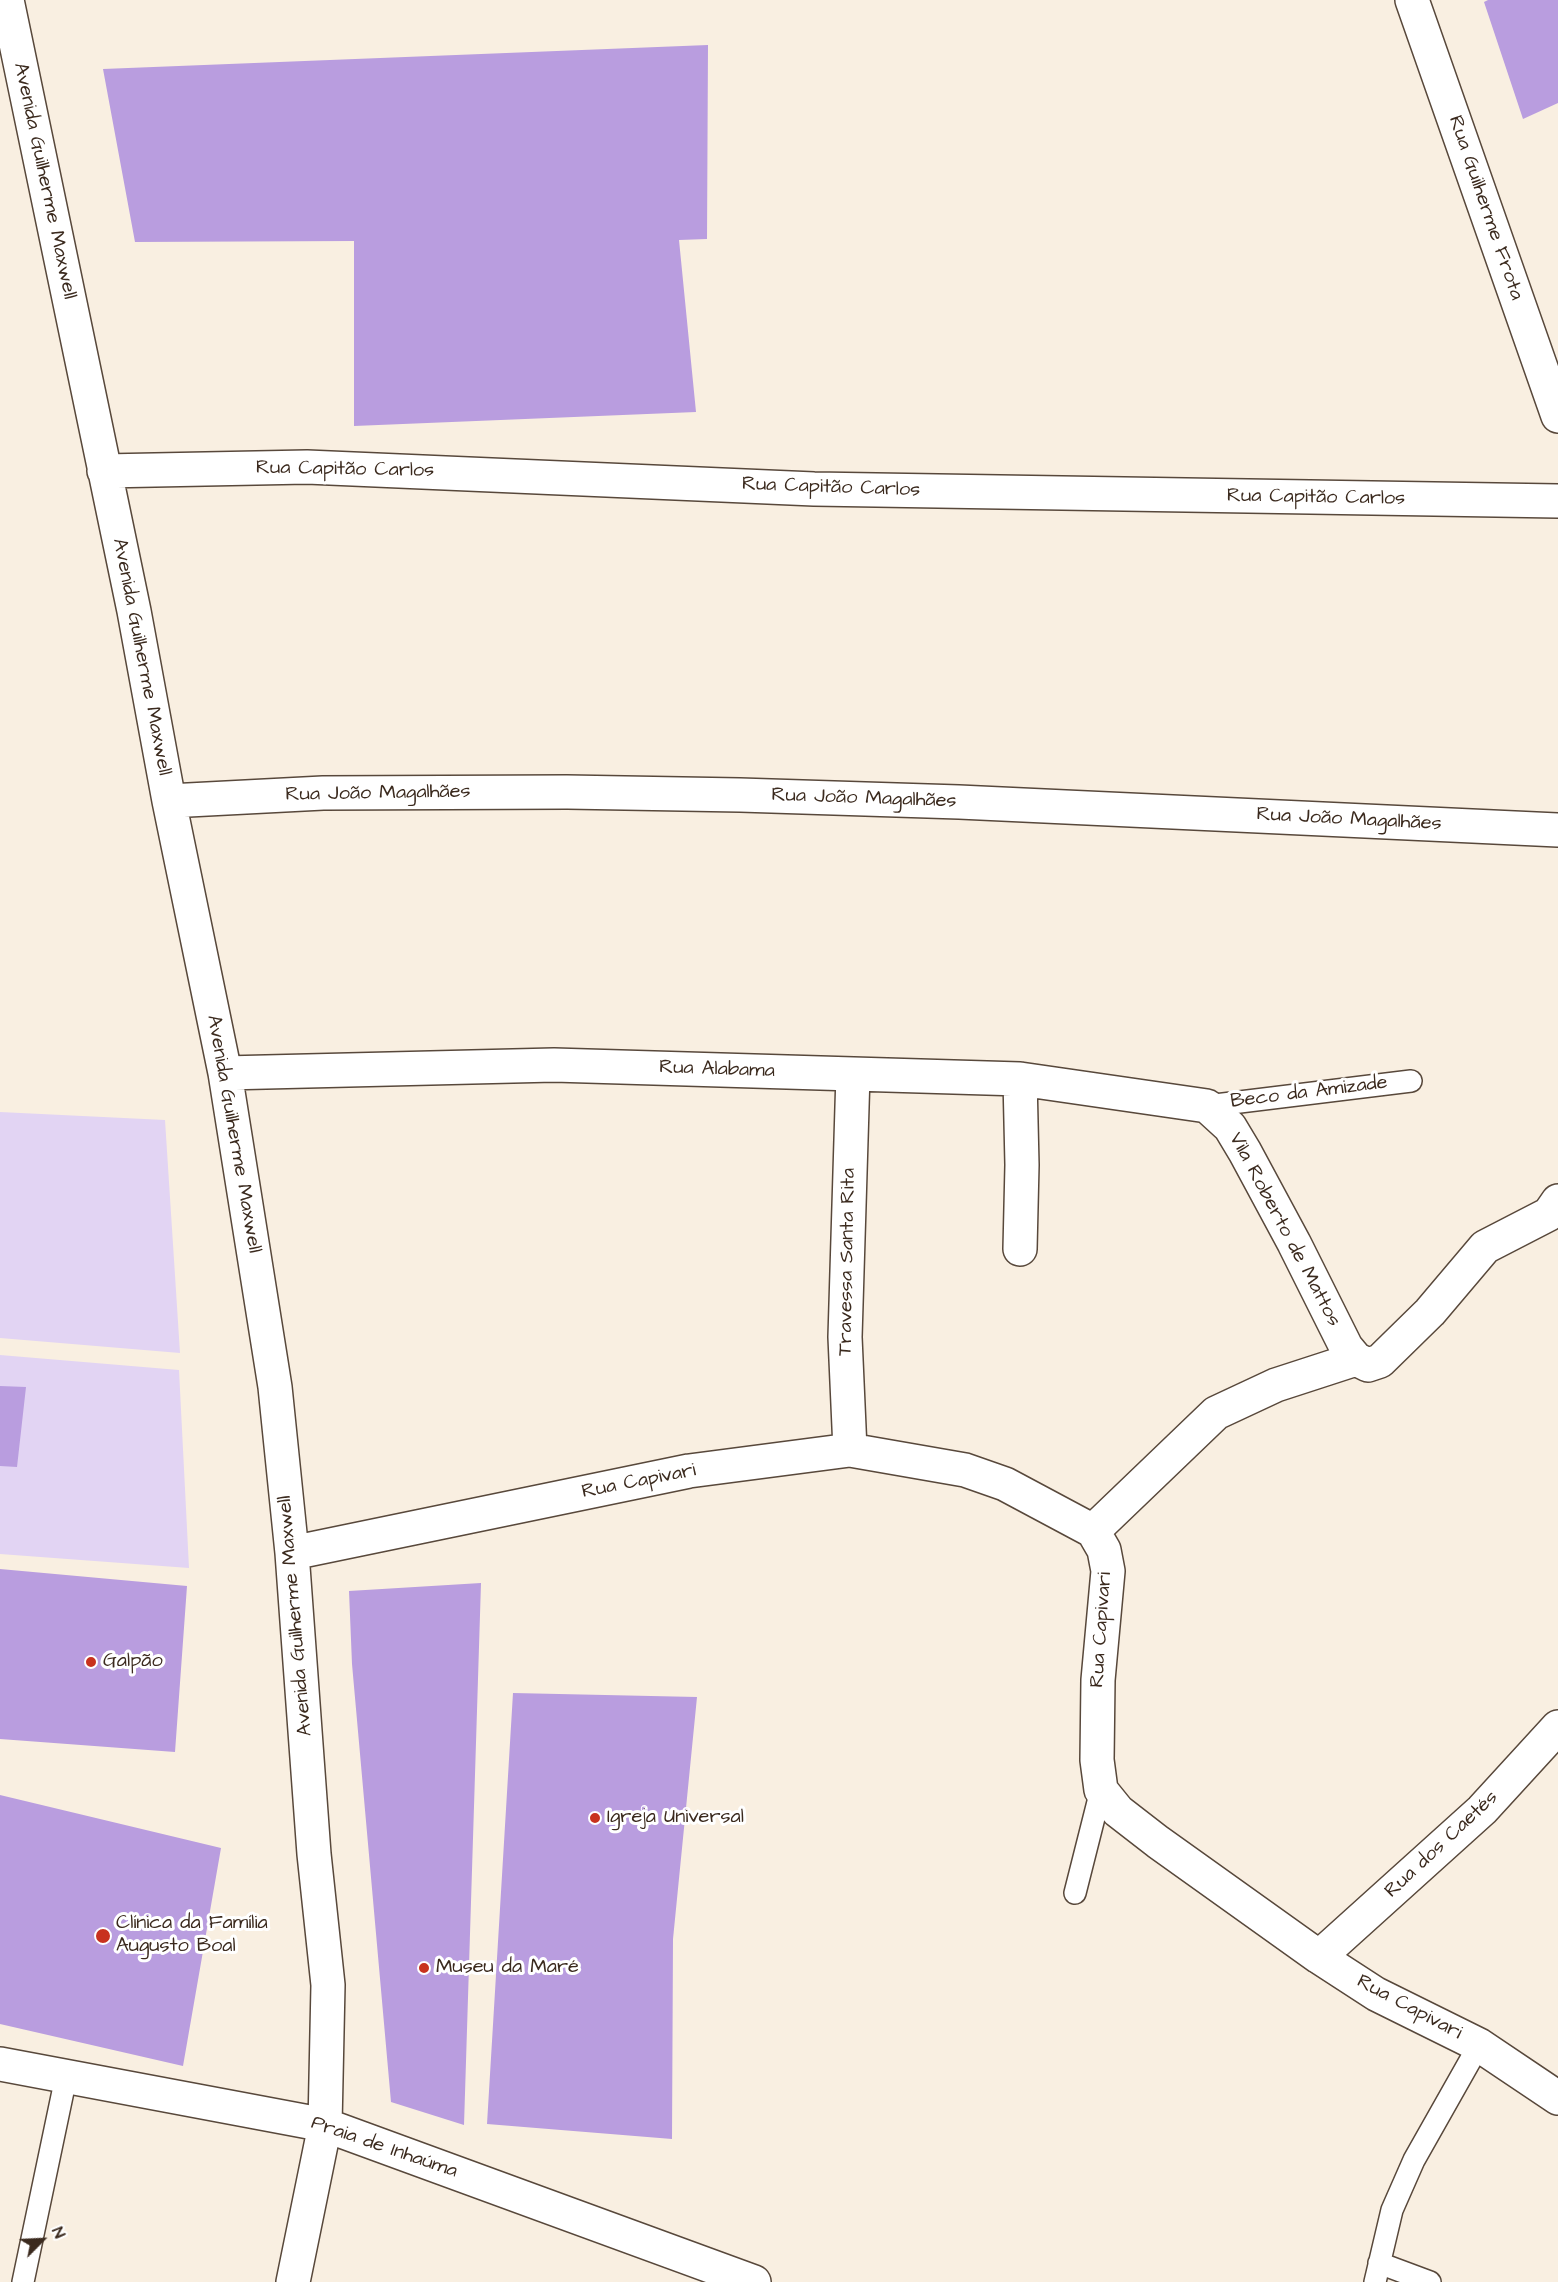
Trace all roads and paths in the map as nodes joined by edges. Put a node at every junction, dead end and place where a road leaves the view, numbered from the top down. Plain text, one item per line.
1 (7, 0) edge
2 (1412, 0) edge
3 (1558, 416) edge
4 (104, 471) junction
5 (1558, 501) edge
6 (169, 801) junction
7 (1558, 830) edge
8 (225, 1073) junction
9 (853, 1074) junction
10 (1020, 1079) junction
11 (1411, 1081) dead end
12 (1207, 1106) junction
13 (1558, 1201) edge
14 (1020, 1249) dead end
15 (1356, 1359) junction
16 (850, 1450) junction
17 (1093, 1531) junction
18 (292, 1553) junction
19 (1558, 1727) edge
20 (1101, 1790) junction
21 (1076, 1893) dead end
22 (1319, 1957) junction
23 (1479, 2045) junction
24 (0, 2064) edge
25 (66, 2077) junction
26 (1558, 2098) edge
27 (325, 2125) junction
28 (1377, 2272) edge
29 (23, 2282) edge
30 (293, 2282) edge
31 (754, 2282) edge
32 (1430, 2282) edge

1 - 4 street, Avenida Guilherme Maxwell
2 - 3 street, Rua Guilherme Frota
4 - 5 street, Rua Capitão Carlos
4 - 6 street, Avenida Guilherme Maxwell
6 - 7 street, Rua João Magalhães
6 - 8 street, Avenida Guilherme Maxwell
8 - 9 street, Rua Alabama
8 - 18 street, Avenida Guilherme Maxwell
9 - 10 street, Rua Alabama
9 - 16 street, Travessa Santa Rita
10 - 12 street, Rua Alabama
10 - 14 street
11 - 12 lane, Beco da Amizade
12 - 15 street, Vila Roberto de Mattos
13 - 15 street
15 - 17 street
16 - 17 street, Rua Capivari
16 - 18 street, Rua Capivari
17 - 20 street, Rua Capivari
18 - 27 street, Avenida Guilherme Maxwell
19 - 22 street, Rua dos Caetés
20 - 21 lane
20 - 22 street, Rua Capivari
22 - 23 street, Rua Capivari
23 - 26 street, Rua Capivari
23 - 28 lane
24 - 25 street, Praia de Inhaúma
25 - 27 street, Praia de Inhaúma
25 - 29 lane
27 - 30 street, Avenida Guilherme Maxwell
27 - 31 street, Praia de Inhaúma
28 - 32 lane

